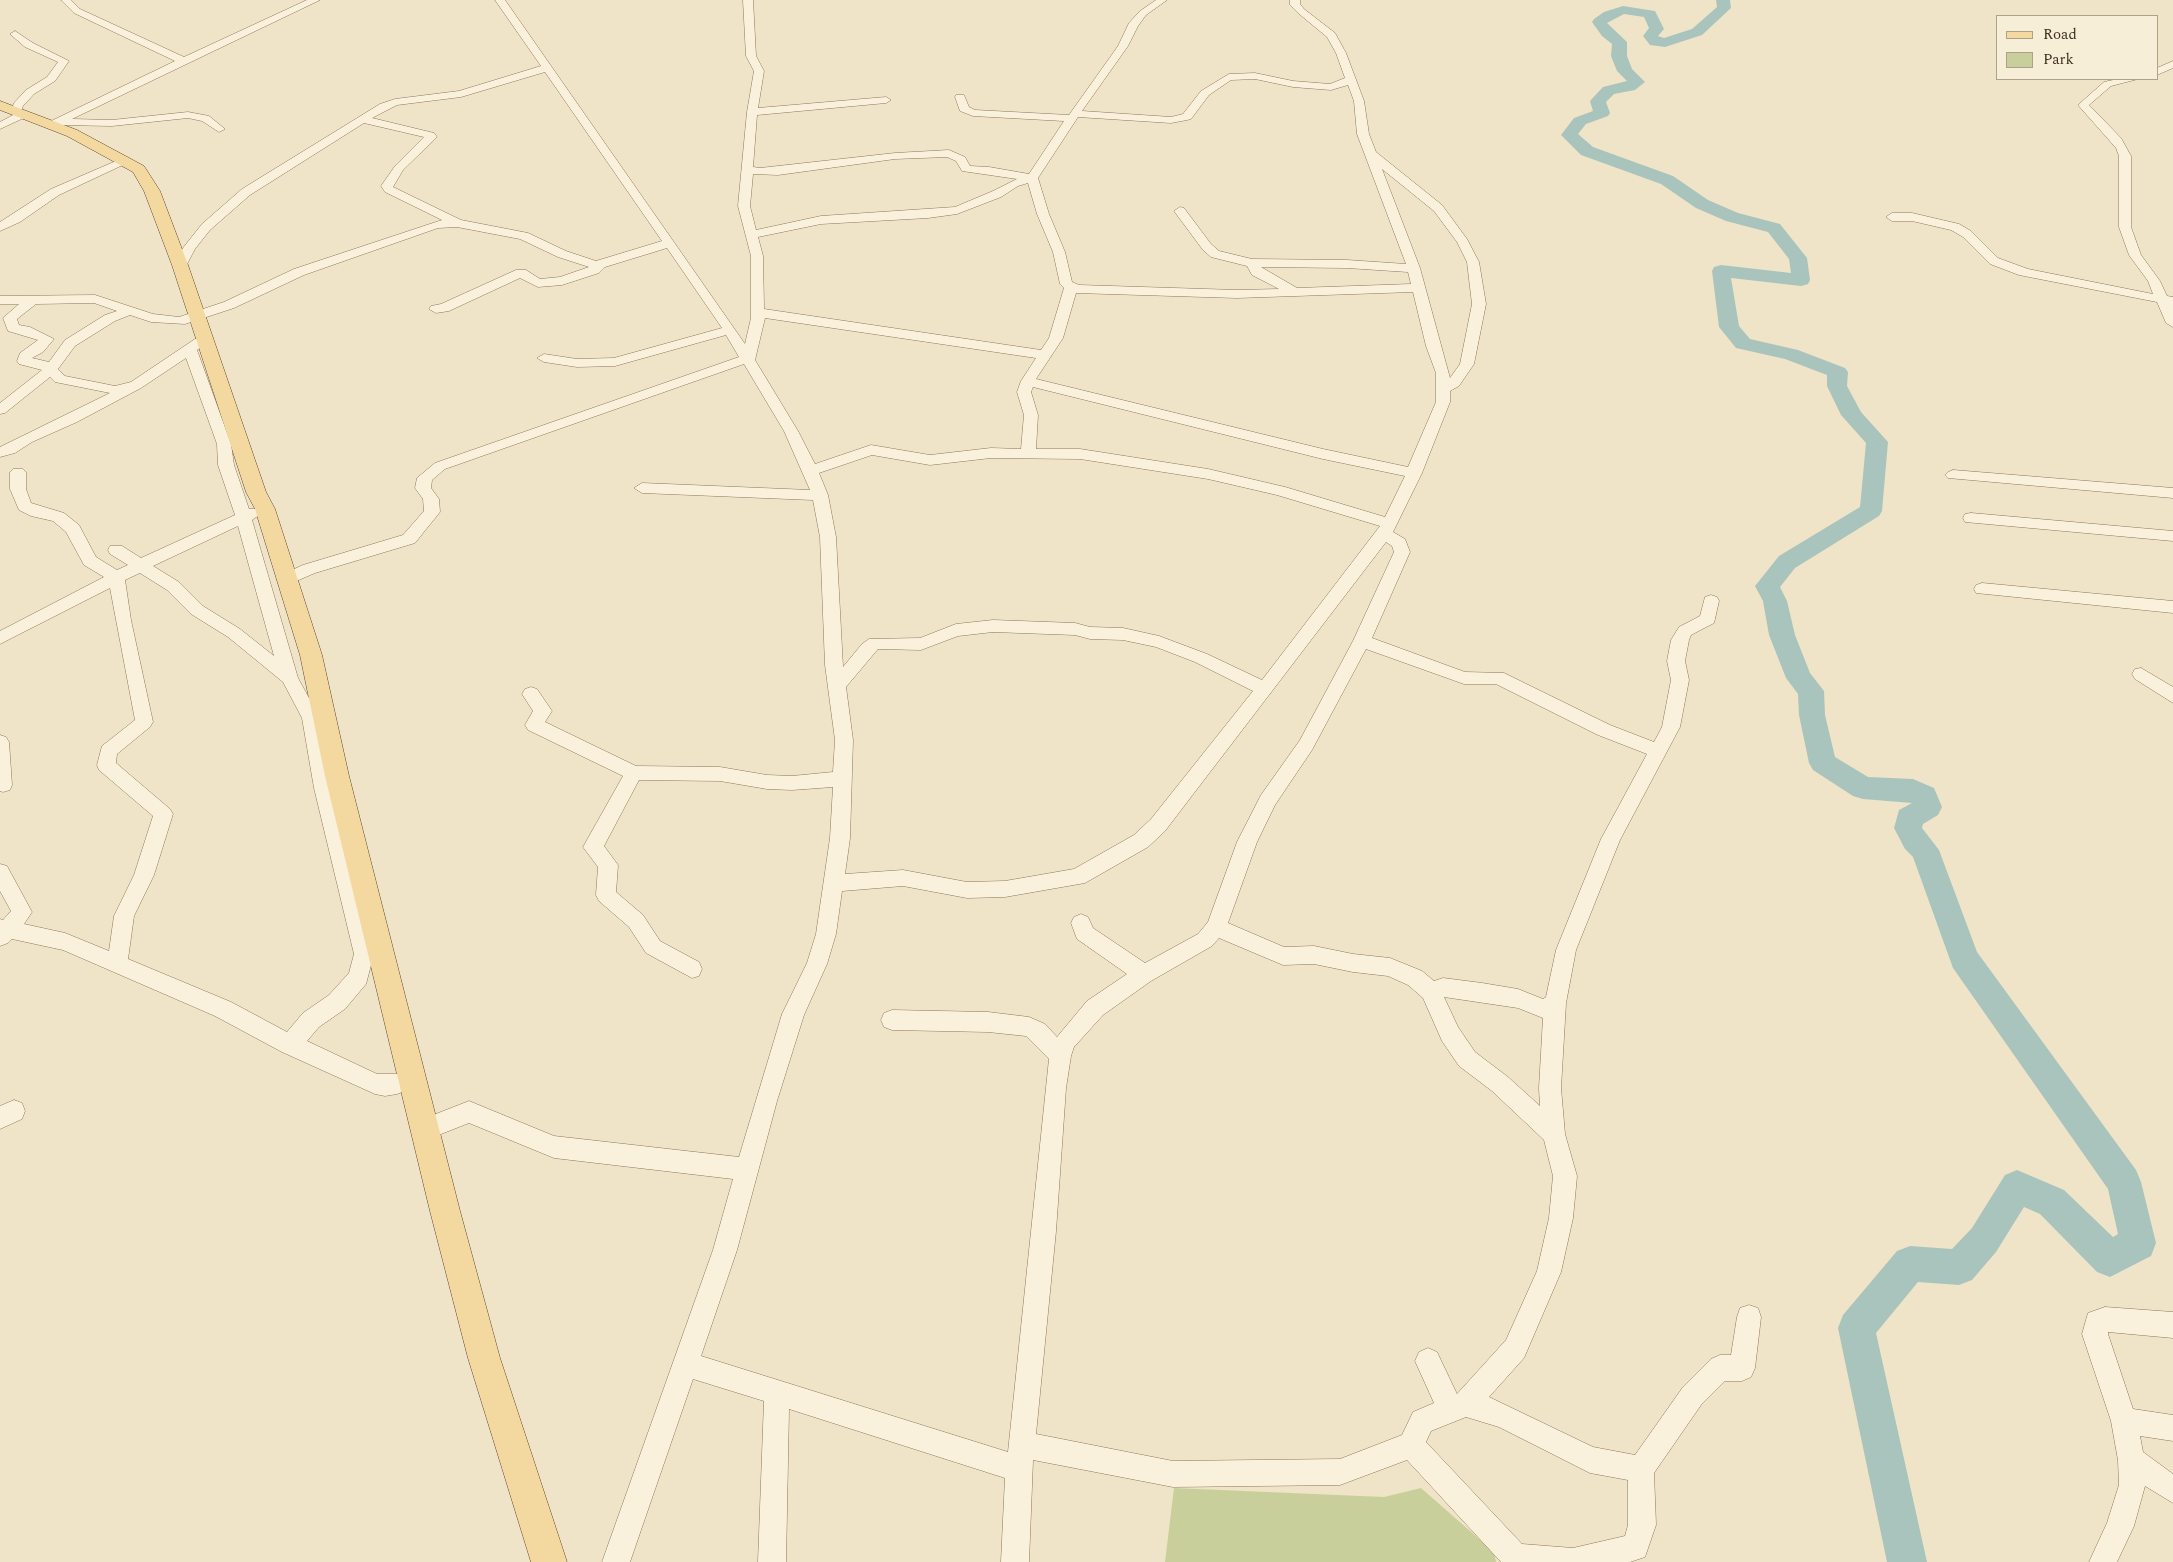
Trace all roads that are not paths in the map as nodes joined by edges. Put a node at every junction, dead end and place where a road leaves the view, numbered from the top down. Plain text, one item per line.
1 (66, 0) edge
2 (315, 0) edge
3 (500, 0) edge
4 (748, 0) edge
5 (1162, 0) edge
6 (1295, 0) edge
7 (15, 34) dead end
8 (182, 60) junction
9 (2173, 64) edge
10 (547, 68) junction
11 (2158, 72) edge
12 (1352, 80) junction
13 (2128, 80) edge
14 (960, 96) dead end
15 (886, 100) dead end
16 (752, 112) junction
17 (10, 114) edge
18 (1073, 116) junction
19 (364, 120) junction
20 (53, 123) junction
21 (219, 129) dead end
22 (1371, 154) junction
23 (123, 161) junction
24 (748, 169) junction
25 (1032, 178) junction
26 (1180, 211) dead end
27 (1892, 217) dead end
28 (457, 223) junction
29 (0, 227) edge
30 (751, 235) junction
31 (668, 243) junction
32 (1252, 263) junction
33 (601, 264) junction
34 (180, 265) junction
35 (1414, 268) junction
36 (1071, 288) junction
37 (1419, 288) junction
38 (1295, 292) junction
39 (0, 300) edge
40 (32, 300) junction
41 (2168, 301) edge
42 (436, 309) dead end
43 (130, 311) junction
44 (757, 312) junction
45 (2173, 323) edge
46 (730, 330) junction
47 (198, 335) junction
48 (1045, 355) junction
49 (544, 358) dead end
50 (749, 358) junction
51 (51, 369) junction
52 (1028, 382) junction
53 (136, 385) junction
54 (1444, 388) junction
55 (0, 410) edge
56 (0, 452) edge
57 (1028, 452) junction
58 (811, 471) junction
59 (18, 472) dead end
60 (1414, 473) junction
61 (1953, 475) dead end
62 (642, 488) dead end
63 (2173, 493) edge
64 (820, 495) junction
65 (254, 513) junction
66 (1971, 518) dead end
67 (1387, 529) junction
68 (2173, 536) edge
69 (116, 550) dead end
70 (141, 565) junction
71 (117, 578) junction
72 (287, 579) junction
73 (1982, 589) dead end
74 (1711, 601) dead end
75 (2173, 607) edge
76 (0, 638) edge
77 (1362, 642) junction
78 (2141, 674) dead end
79 (289, 678) junction
80 (837, 686) junction
81 (1264, 689) junction
82 (531, 694) dead end
83 (2173, 696) edge
84 (0, 742) edge
85 (1658, 751) junction
86 (634, 773) junction
87 (843, 780) junction
88 (3, 785) dead end
89 (0, 872) edge
90 (834, 883) junction
91 (1082, 923) dead end
92 (1216, 927) junction
93 (3, 932) edge
94 (117, 964) junction
95 (692, 969) dead end
96 (1144, 974) junction
97 (1433, 993) junction
98 (1555, 1003) junction
99 (892, 1020) dead end
100 (290, 1045) junction
101 (1060, 1056) junction
102 (413, 1077) junction
103 (426, 1129) junction
104 (1554, 1134) junction
105 (746, 1169) junction
106 (1749, 1317) dead end
107 (2173, 1325) edge
108 (1428, 1361) dead end
109 (684, 1363) junction
110 (777, 1391) junction
111 (1458, 1406) junction
112 (2124, 1421) junction
113 (2173, 1428) edge
114 (1411, 1444) junction
115 (1021, 1457) junction
116 (2131, 1460) junction
117 (1641, 1469) junction
118 (2173, 1490) edge
119 (1516, 1560) edge
120 (550, 1562) edge
121 (616, 1562) edge
122 (772, 1562) edge
123 (1015, 1562) edge
124 (2103, 1562) edge

1 - 8 street
2 - 8 street
3 - 10 street
4 - 16 street
5 - 18 street
6 - 12 street
7 - 17 street
8 - 20 street
9 - 11 street
10 - 19 street
10 - 31 street
12 - 18 street
12 - 22 street
13 - 41 street
14 - 18 street
15 - 16 street
16 - 24 street
17 - 20 main road
18 - 25 street
19 - 28 street
19 - 34 street
20 - 21 street
20 - 23 main road
22 - 35 street
22 - 54 street
23 - 29 street
23 - 34 main road
24 - 25 street
24 - 30 street
25 - 30 street
25 - 36 street
26 - 32 street
27 - 41 street
28 - 33 street
28 - 47 street
30 - 44 street
31 - 33 street
31 - 46 street
32 - 35 street
32 - 38 street
33 - 42 street
34 - 47 main road
35 - 37 street
36 - 38 street
36 - 48 street
37 - 38 street
37 - 54 street
39 - 40 street
40 - 43 street
40 - 51 street
41 - 45 street
43 - 47 street
43 - 51 street
44 - 48 street
44 - 50 street
46 - 49 street
46 - 50 street
47 - 53 street
47 - 65 main road
48 - 52 street
50 - 58 street
50 - 72 street
51 - 53 street
51 - 55 street
52 - 57 street
52 - 60 street
53 - 56 street
54 - 60 street
57 - 58 street
57 - 67 street
58 - 64 street
59 - 71 street
60 - 67 street
61 - 63 street
62 - 64 street
64 - 80 street
65 - 70 street
65 - 72 main road
65 - 79 street
66 - 68 street
67 - 77 street
67 - 81 street
69 - 70 street
70 - 71 street
70 - 79 street
71 - 76 street
71 - 94 street
72 - 102 main road
73 - 75 street
74 - 85 street
77 - 85 street
77 - 92 street
78 - 83 street
79 - 100 street
80 - 81 street
80 - 87 street
81 - 90 street
82 - 86 street
84 - 88 street
85 - 98 street
86 - 87 street
86 - 95 street
87 - 90 street
89 - 93 street
90 - 105 street
91 - 96 street
92 - 96 street
92 - 97 street
93 - 94 street
94 - 100 street
96 - 101 street
97 - 98 street
97 - 104 street
98 - 104 street
99 - 101 street
100 - 102 street
101 - 115 street
102 - 103 main road
103 - 105 street
103 - 120 main road
104 - 111 street
105 - 109 street
106 - 117 street
107 - 112 street
108 - 111 street
109 - 110 street
109 - 121 street
110 - 115 street
110 - 122 street
111 - 114 street
111 - 117 street
112 - 113 street
112 - 116 street
114 - 115 street
114 - 119 street
115 - 123 street
116 - 118 street
116 - 124 street
117 - 119 street

